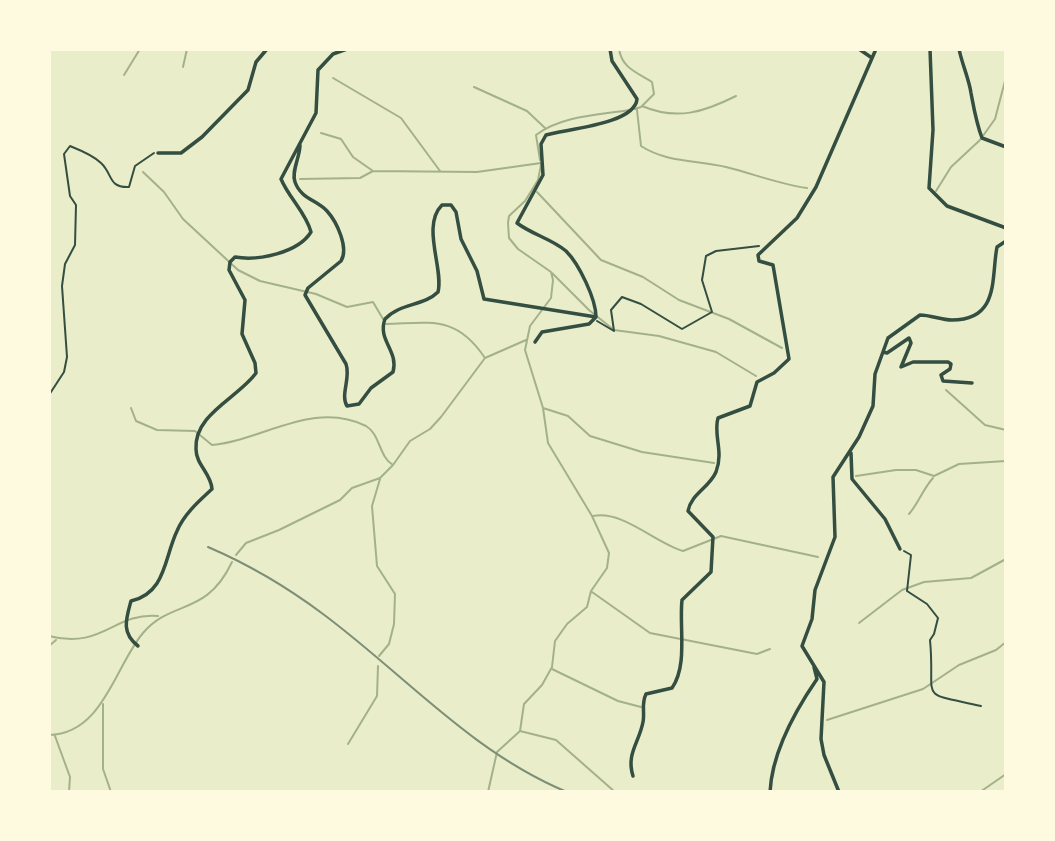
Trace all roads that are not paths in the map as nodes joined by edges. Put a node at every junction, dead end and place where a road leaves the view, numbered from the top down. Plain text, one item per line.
1 (267, 49) edge
2 (347, 49) edge
3 (610, 49) edge
4 (859, 49) edge
5 (876, 49) edge
6 (930, 49) edge
7 (959, 49) edge
8 (872, 58) junction
9 (300, 145) junction
10 (1006, 147) edge
11 (158, 153) road end
12 (1006, 228) edge
13 (1006, 241) edge
14 (596, 318) junction
15 (535, 342) dead end
16 (883, 352) junction
17 (972, 383) dead end
18 (855, 444) junction
19 (900, 549) road end
20 (138, 646) dead end
21 (813, 665) junction
22 (633, 776) dead end
23 (771, 792) edge
24 (839, 792) edge

1 - 11 street
2 - 9 street
3 - 14 street
4 - 8 street
5 - 8 street
6 - 12 street
7 - 10 street
8 - 22 street
9 - 14 street
9 - 20 street
13 - 16 street
14 - 15 street
16 - 17 street
16 - 18 street
18 - 19 street
18 - 21 street
21 - 23 street
21 - 24 street

